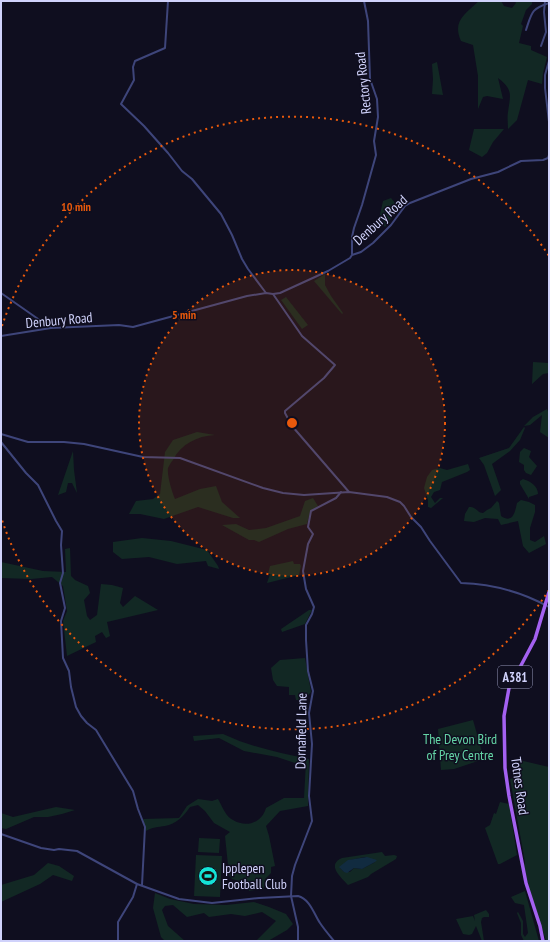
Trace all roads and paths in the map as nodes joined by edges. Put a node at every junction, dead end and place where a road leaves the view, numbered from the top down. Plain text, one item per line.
1 (168, 1) edge
2 (364, 1) edge
3 (545, 1) edge
4 (549, 3) edge
5 (544, 4) junction
6 (526, 30) dead end
7 (542, 46) dead end
8 (549, 61) edge
9 (549, 122) edge
10 (549, 155) edge
11 (352, 255) junction
12 (1, 293) edge
13 (266, 293) junction
14 (273, 294) junction
15 (51, 328) junction
16 (1, 336) edge
17 (1, 434) edge
18 (1, 442) edge
19 (341, 492) junction
20 (349, 492) junction
21 (549, 592) edge
22 (547, 606) edge
23 (1, 834) edge
24 (137, 884) junction
25 (142, 886) junction
26 (291, 896) junction
27 (118, 941) edge
28 (298, 941) edge
29 (334, 941) edge
30 (543, 941) edge

1 - 13 street
2 - 11 street, Rectory Road
3 - 5 street
4 - 5 street
5 - 6 street
5 - 7 street
8 - 9 street
10 - 11 street, Denbury Road
11 - 14 street, Denbury Road
12 - 15 street
13 - 14 street, Denbury Road
13 - 15 street, Denbury Road
14 - 20 street
15 - 16 street, Denbury Road
17 - 19 street
18 - 25 street
19 - 20 street
19 - 26 street, Dornafield Lane
20 - 22 street
21 - 22 main road, Totnes Road / A381
22 - 30 main road, Totnes Road / A381
23 - 24 street
24 - 25 street
24 - 27 street
25 - 26 street
26 - 28 street, Dornafield Lane
26 - 29 street

